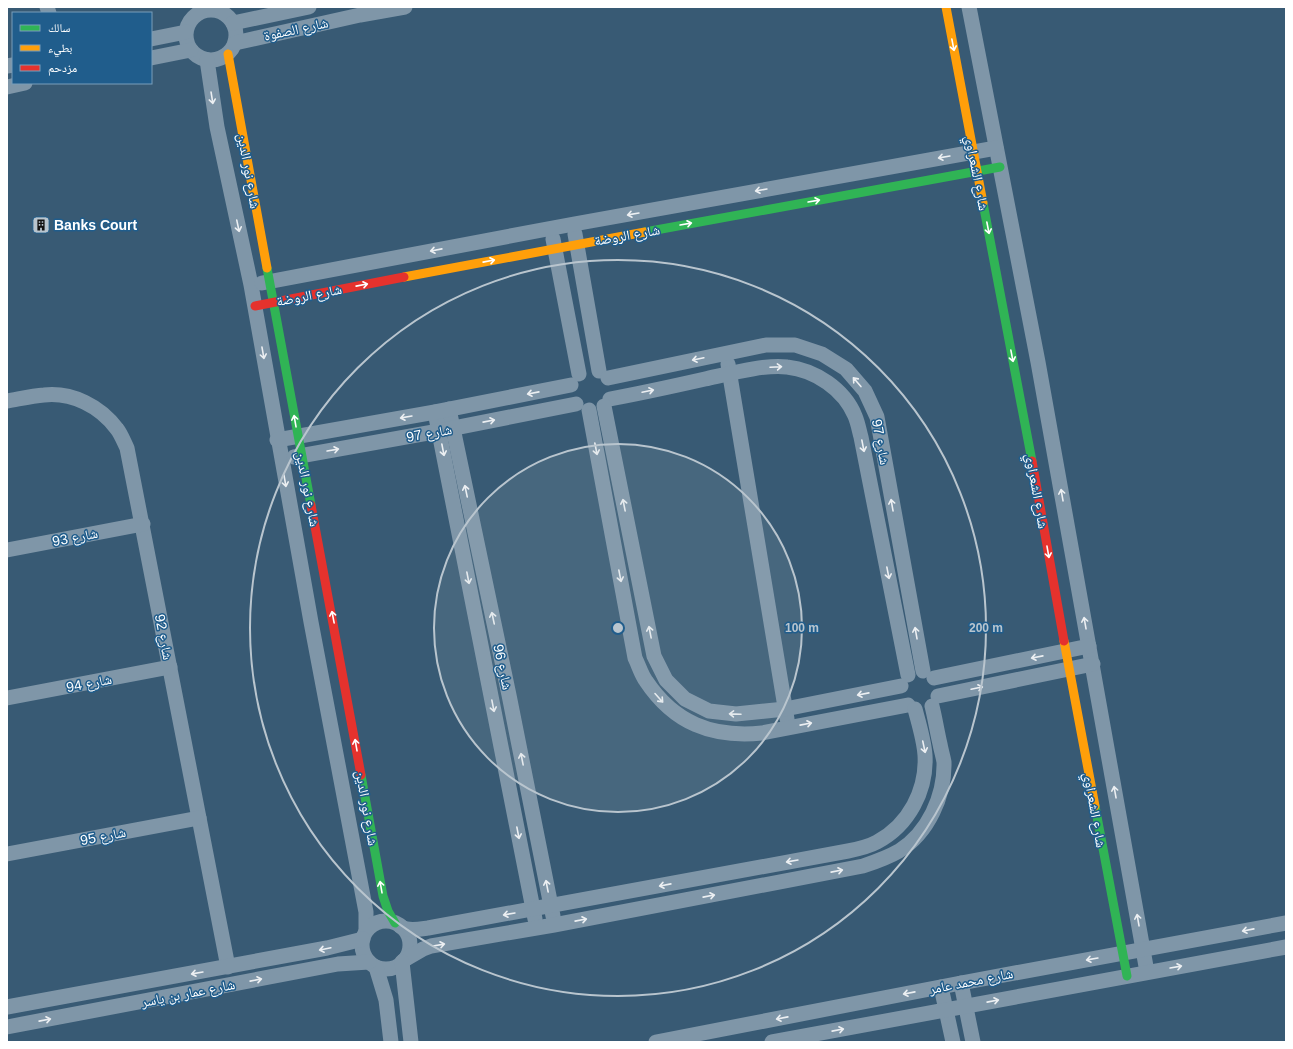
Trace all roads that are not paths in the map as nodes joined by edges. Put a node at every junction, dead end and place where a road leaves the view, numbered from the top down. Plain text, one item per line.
1 (309, 7) edge
2 (405, 7) edge
3 (946, 7) edge
4 (969, 7) edge
5 (219, 9) edge
6 (198, 10) edge
7 (359, 11) edge
8 (233, 23) junction
9 (186, 32) junction
10 (152, 38) edge
11 (232, 48) junction
12 (191, 50) junction
13 (152, 58) edge
14 (207, 60) junction
15 (19, 84) edge
16 (7, 86) edge
17 (996, 148) junction
18 (973, 152) junction
19 (1000, 167) junction
20 (977, 172) junction
21 (574, 224) junction
22 (551, 229) junction
23 (577, 244) junction
24 (555, 248) junction
25 (270, 282) junction
26 (251, 285) junction
27 (274, 302) junction
28 (255, 306) junction
29 (726, 353) junction
30 (604, 374) junction
31 (730, 374) junction
32 (575, 379) junction
33 (7, 401) edge
34 (607, 403) junction
35 (582, 407) junction
36 (442, 411) junction
37 (446, 430) junction
38 (298, 436) junction
39 (277, 440) junction
40 (302, 456) junction
41 (281, 460) junction
42 (142, 524) junction
43 (7, 550) edge
44 (1089, 646) junction
45 (1066, 651) junction
46 (1093, 664) junction
47 (170, 668) junction
48 (1069, 669) junction
49 (929, 674) junction
50 (904, 681) junction
51 (7, 698) edge
52 (935, 701) junction
53 (912, 707) junction
54 (785, 709) junction
55 (788, 728) junction
56 (199, 818) junction
57 (7, 854) edge
58 (551, 906) junction
59 (533, 910) junction
60 (1286, 923) edge
61 (398, 924) junction
62 (554, 925) junction
63 (537, 928) junction
64 (365, 934) junction
65 (1286, 947) edge
66 (1143, 950) junction
67 (1122, 953) junction
68 (403, 961) junction
69 (373, 964) junction
70 (228, 967) junction
71 (1147, 972) junction
72 (1127, 976) junction
73 (961, 983) junction
74 (941, 987) junction
75 (965, 1006) junction
76 (7, 1007) edge
77 (946, 1010) junction
78 (7, 1027) edge
79 (707, 1037) edge
80 (685, 1039) edge
81 (391, 1042) edge
82 (411, 1042) edge
83 (656, 1042) edge
84 (772, 1042) edge
85 (953, 1042) edge
86 (973, 1042) edge

1 - 8 street, شارع الصفوة
2 - 7 street, شارع الصفوة
3 -> 18 street, شارع الشعراوي
4 - 17 street, شارع الشعراوي
5 - 6 street
5 - 8 street
6 - 9 street
7 - 11 street, شارع الصفوة
8 - 11 street
9 - 10 street
9 - 12 street
11 - 14 street
11 - 25 street, شارع نور الدين
12 - 13 street
12 - 14 street
14 -> 26 street, شارع نور الدين
15 - 16 street
17 - 18 street, شارع الروضة
17 - 19 street, شارع الشعراوي
18 - 20 street, شارع الشعراوي
18 -> 21 street, شارع الروضة
19 - 20 street, شارع الروضة
44 -> 19 street, شارع الشعراوي
23 -> 20 street, شارع الروضة
20 -> 45 street, شارع الشعراوي
21 - 22 street, شارع الروضة
21 - 23 street
22 - 24 street
22 -> 25 street, شارع الروضة
23 - 24 street, شارع الروضة
23 - 30 street
27 -> 24 street, شارع الروضة
24 - 32 street
25 - 26 street, شارع الروضة
25 - 27 street, شارع نور الدين
26 - 28 street, شارع نور الدين
27 - 28 street, شارع الروضة
38 -> 27 street, شارع نور الدين
28 -> 39 street, شارع نور الدين
29 -> 30 street, شارع 97
29 - 31 street
49 -> 29 street, شارع 97
30 - 32 street
30 - 34 street
34 -> 31 street, شارع 97
31 -> 50 street, شارع 97
31 - 54 street
32 - 35 street
32 -> 36 street, شارع 97
33 - 42 street, شارع 92
34 - 35 street
54 -> 34 street
37 -> 35 street, شارع 97
35 -> 55 street
36 - 37 street, شارع 96
36 -> 38 street, شارع 97
40 -> 37 street, شارع 97
58 -> 37 street, شارع 96
37 -> 59 street, شارع 96
38 - 39 street, شارع 97
38 - 40 street, شارع نور الدين
39 - 41 street, شارع نور الدين
40 - 41 street, شارع 97
61 -> 40 street, شارع نور الدين
41 -> 64 street, شارع نور الدين
42 - 43 street, شارع 93
42 - 47 street, شارع 92
44 - 45 street
44 - 46 street, شارع الشعراوي
45 - 48 street, شارع الشعراوي
45 -> 49 street
46 - 48 street
66 -> 46 street, شارع الشعراوي
47 - 51 street, شارع 94
47 - 56 street, شارع 92
52 -> 48 street
48 - 67 street, شارع الشعراوي
49 - 50 street
49 - 52 street
50 - 53 street
50 -> 54 street
52 - 53 street
62 -> 52 street
55 -> 53 street
53 -> 58 street
54 - 55 street
56 - 57 street, شارع 95
56 - 70 street, شارع 92
58 - 59 street
58 - 62 street, شارع 96
59 -> 61 street
59 - 63 street, شارع 96
60 -> 66 street, شارع محمد عامر
61 - 64 street
61 - 68 street
62 - 63 street
68 -> 63 street
64 - 69 street
64 -> 70 street, شارع عمار بن ياسر
71 -> 65 street, شارع محمد عامر
66 - 67 street, شارع محمد عامر
66 - 71 street, شارع الشعراوي
67 - 72 street, شارع الشعراوي
67 -> 73 street, شارع محمد عامر
68 - 69 street
68 - 82 street
78 -> 69 street, شارع عمار بن ياسر
69 - 81 street
70 -> 76 street, شارع عمار بن ياسر
71 - 72 street, شارع محمد عامر
75 -> 72 street, شارع محمد عامر
73 - 74 street, شارع محمد عامر
73 - 75 street
74 - 77 street
74 -> 79 street, شارع محمد عامر
75 - 77 street, شارع محمد عامر
75 - 86 street
84 -> 77 street, شارع محمد عامر
77 - 85 street
79 - 80 street, شارع محمد عامر
80 - 83 street, شارع محمد عامر

